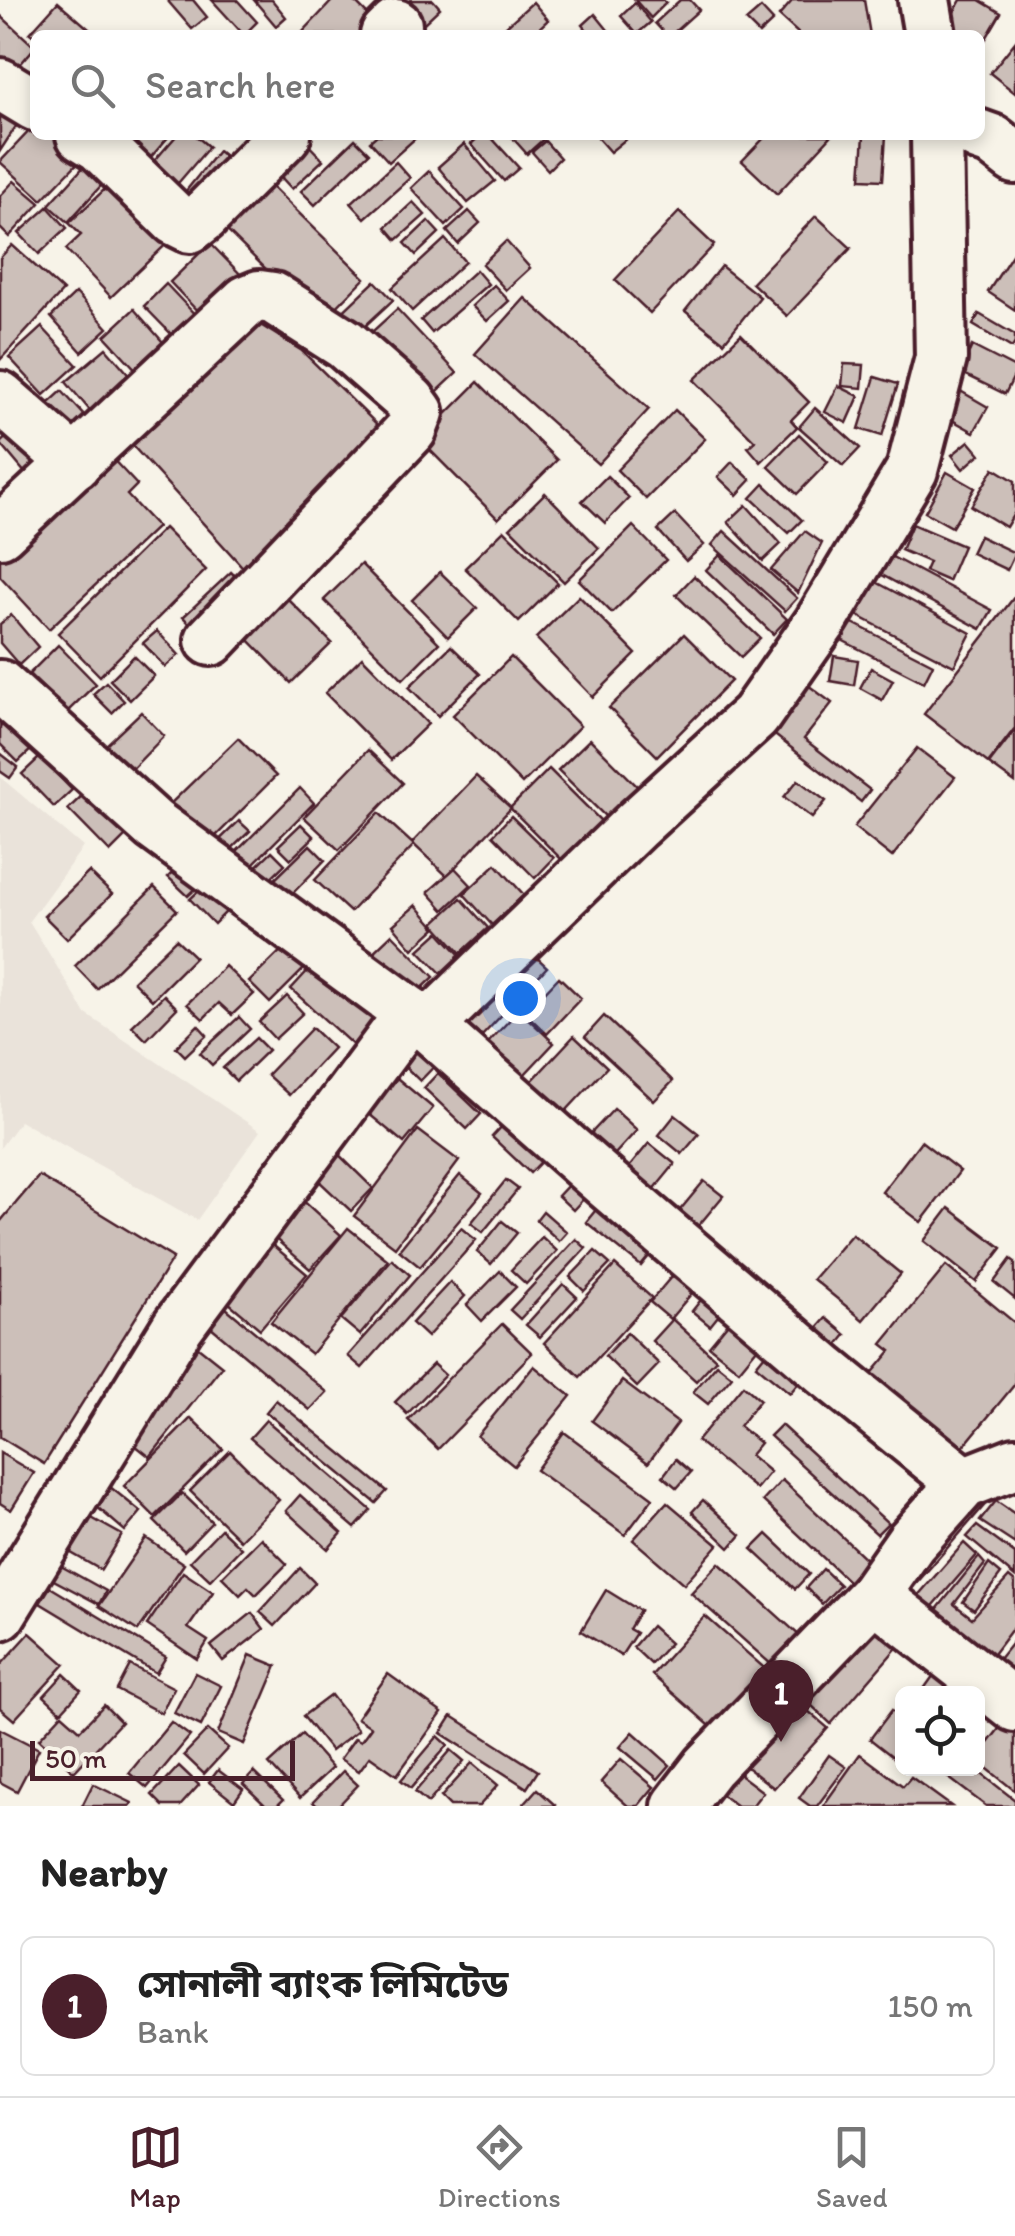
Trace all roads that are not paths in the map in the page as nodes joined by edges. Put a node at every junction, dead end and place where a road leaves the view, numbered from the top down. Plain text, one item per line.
1 (924, 0) edge
2 (929, 30) edge
3 (0, 84) edge
4 (30, 103) edge
5 (985, 138) edge
6 (90, 140) edge
7 (281, 140) edge
8 (937, 140) edge
9 (1015, 158) edge
10 (0, 396) edge
11 (76, 463) junction
12 (0, 532) edge
13 (211, 640) dead end
14 (0, 686) edge
15 (419, 1020) junction
16 (1015, 1464) edge
17 (964, 1484) junction
18 (874, 1595) junction
19 (0, 1614) edge
20 (1015, 1706) edge
21 (678, 1806) edge

1 - 2 street
3 - 4 street
5 - 9 street
6 - 7 street
8 - 15 street
10 - 11 street
11 - 12 street
11 - 13 street
14 - 15 street
15 - 17 street
15 - 19 street
16 - 17 street
17 - 18 street
18 - 20 street
18 - 21 street

